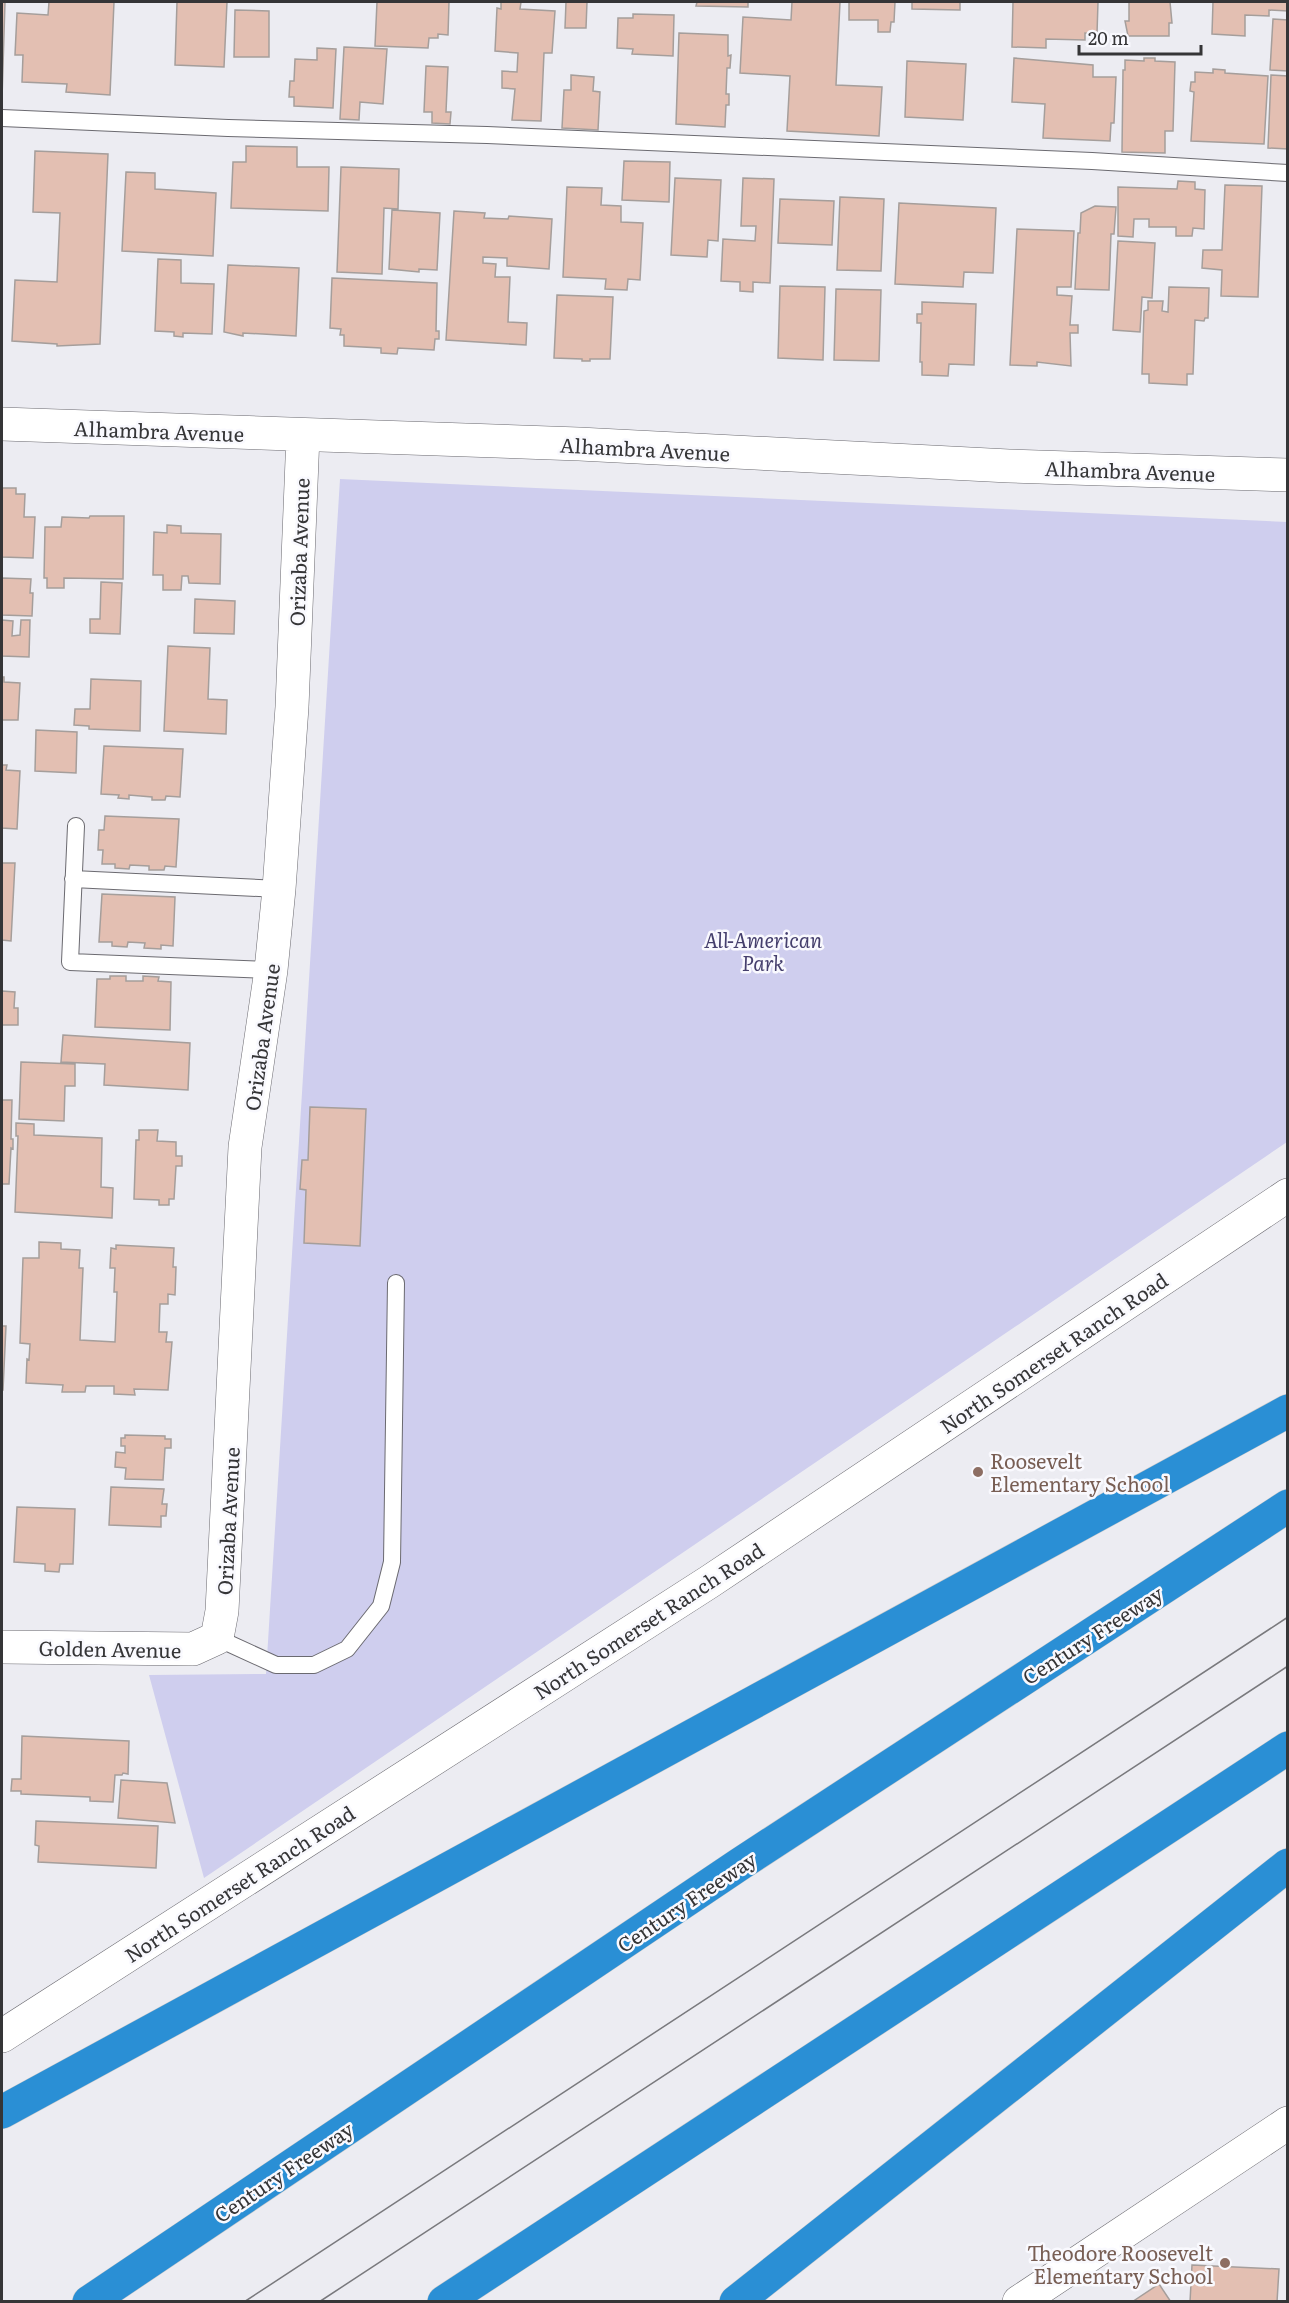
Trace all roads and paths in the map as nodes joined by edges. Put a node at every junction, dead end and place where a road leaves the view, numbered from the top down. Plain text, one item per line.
1 (2, 118) edge
2 (1287, 172) edge
3 (2, 424) edge
4 (303, 435) junction
5 (1287, 475) edge
6 (76, 826) dead end
7 (73, 879) junction
8 (279, 889) junction
9 (271, 970) junction
10 (1287, 1195) edge
11 (396, 1283) dead end
12 (1287, 1412) edge
13 (1287, 1506) edge
14 (217, 1638) junction
15 (2, 1647) edge
16 (1287, 1748) edge
17 (1287, 1865) edge
18 (2, 2036) edge
19 (2, 2112) edge
20 (1287, 2123) edge
21 (89, 2301) edge
22 (444, 2301) edge
23 (736, 2301) edge
24 (1019, 2301) edge

1 - 2 lane
3 - 4 street, Alhambra Avenue
4 - 5 street, Alhambra Avenue
4 - 8 street, Orizaba Avenue
6 - 7 lane
7 - 8 lane
7 - 9 lane
8 - 9 street, Orizaba Avenue
9 - 14 street, Orizaba Avenue
10 - 18 street, North Somerset Ranch Road
11 - 14 lane
12 - 19 highway
13 - 21 highway, Century Freeway
14 - 15 street, Golden Avenue
16 - 22 highway
17 - 23 highway
20 - 24 street

